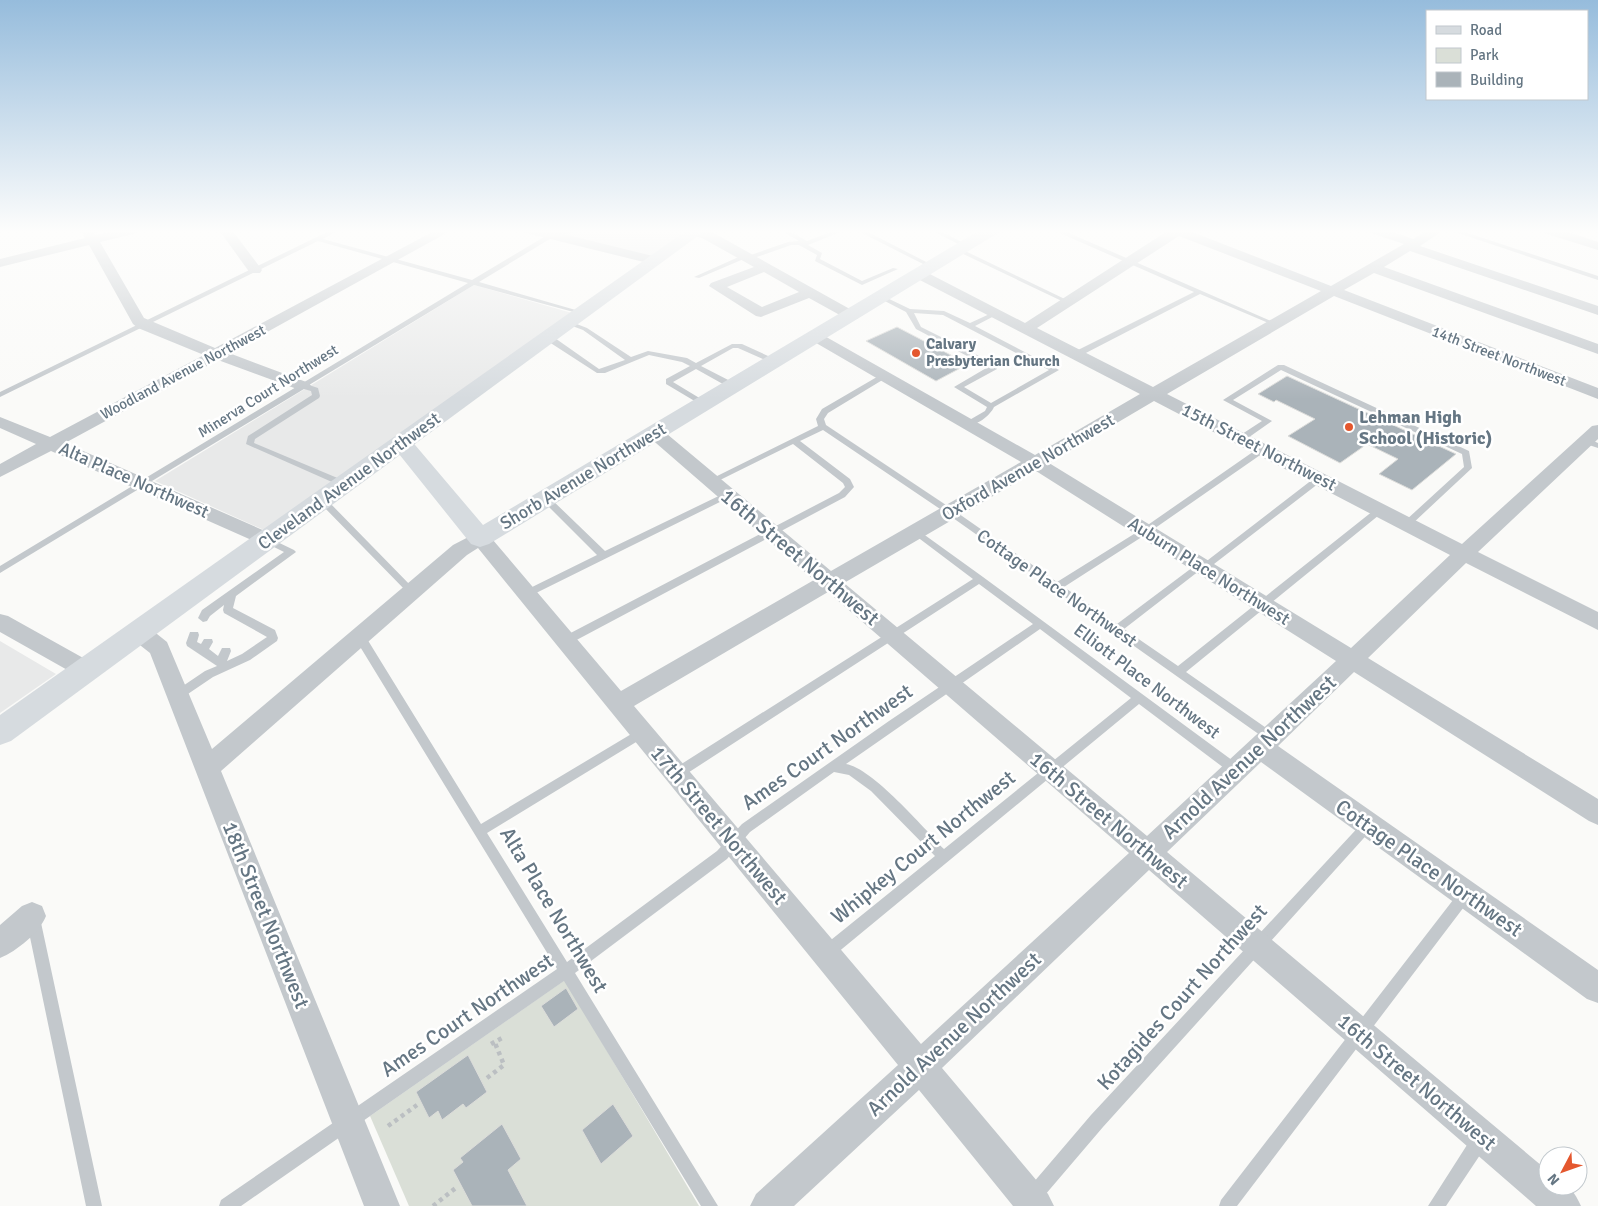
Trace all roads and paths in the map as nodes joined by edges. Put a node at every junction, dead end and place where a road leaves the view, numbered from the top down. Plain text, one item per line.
1 (119, 286) edge
2 (222, 286) edge
3 (342, 286) edge
4 (466, 286) edge
5 (485, 286) edge
6 (621, 286) edge
7 (716, 286) edge
8 (800, 286) edge
9 (898, 286) edge
10 (952, 286) edge
11 (1037, 286) edge
12 (1092, 286) edge
13 (1186, 286) edge
14 (1318, 286) edge
15 (1342, 286) edge
16 (1425, 286) edge
17 (1527, 286) edge
18 (810, 292) junction
19 (1199, 292) junction
20 (1332, 292) junction
21 (881, 297) junction
22 (1068, 302) junction
23 (909, 311) junction
24 (1598, 312) edge
25 (996, 313) junction
26 (852, 316) junction
27 (576, 318) junction
28 (1275, 324) junction
29 (143, 325) junction
30 (970, 326) junction
31 (1027, 328) junction
32 (816, 337) junction
33 (549, 338) junction
34 (1598, 349) edge
35 (216, 354) junction
36 (1077, 354) junction
37 (630, 360) junction
38 (775, 361) junction
39 (696, 367) junction
40 (885, 376) junction
41 (304, 386) junction
42 (733, 386) junction
43 (1156, 394) junction
44 (1598, 394) edge
45 (0, 395) edge
46 (703, 404) junction
47 (991, 406) junction
48 (0, 422) edge
49 (821, 424) junction
50 (969, 424) junction
51 (654, 433) junction
52 (1242, 438) junction
53 (1594, 439) edge
54 (794, 441) junction
55 (50, 444) junction
56 (402, 444) junction
57 (1263, 449) junction
58 (1036, 463) junction
59 (0, 471) edge
60 (1320, 478) junction
61 (144, 484) junction
62 (345, 484) junction
63 (719, 488) junction
64 (546, 499) junction
65 (323, 501) junction
66 (1381, 510) junction
67 (949, 512) junction
68 (1408, 524) junction
69 (915, 531) junction
70 (1145, 531) junction
71 (771, 533) junction
72 (480, 538) junction
73 (267, 540) junction
74 (1465, 553) junction
75 (604, 556) junction
76 (1202, 567) junction
77 (0, 570) edge
78 (980, 579) junction
79 (828, 581) junction
80 (1057, 587) junction
81 (412, 592) junction
82 (231, 594) junction
83 (526, 594) junction
84 (203, 600) junction
85 (1263, 604) junction
86 (228, 610) junction
87 (203, 618) dead end
88 (245, 619) junction
89 (222, 620) dead end
90 (0, 622) edge
91 (1598, 622) edge
92 (1040, 624) junction
93 (240, 629) dead end
94 (1116, 629) junction
95 (139, 632) junction
96 (194, 635) dead end
97 (893, 636) junction
98 (360, 637) junction
99 (565, 641) junction
100 (226, 651) dead end
101 (1351, 660) junction
102 (223, 664) junction
103 (86, 670) junction
104 (1178, 672) junction
105 (951, 685) junction
106 (178, 696) junction
107 (1139, 697) junction
108 (617, 704) junction
109 (0, 732) edge
110 (642, 733) junction
111 (1266, 742) junction
112 (832, 767) junction
113 (207, 768) junction
114 (1049, 769) junction
115 (1236, 770) junction
116 (676, 774) junction
117 (1598, 813) edge
118 (1368, 826) junction
119 (480, 831) junction
120 (732, 842) junction
121 (1147, 852) junction
122 (943, 856) junction
123 (1466, 895) junction
124 (32, 916) joint
125 (0, 944) edge
126 (1257, 946) junction
127 (825, 953) junction
128 (565, 972) junction
129 (1598, 988) edge
130 (1359, 1033) junction
131 (495, 1043) dead end
132 (920, 1067) junction
133 (487, 1078) dead end
134 (418, 1105) dead end
135 (348, 1121) junction
136 (388, 1126) dead end
137 (1482, 1137) junction
138 (457, 1187) dead end
139 (1033, 1203) edge
140 (94, 1206) edge
141 (227, 1206) edge
142 (382, 1206) edge
143 (433, 1206) edge
144 (710, 1206) edge
145 (768, 1206) edge
146 (1227, 1206) edge
147 (1436, 1206) edge
148 (1563, 1206) edge

1 - 29 street
2 - 29 lane
3 - 35 street, Woodland Avenue Northwest
4 - 41 lane, Minerva Court Northwest
5 - 27 lane
6 - 27 street, Cleveland Avenue Northwest
7 - 18 street
8 - 18 street
9 - 21 street, Shorb Avenue Northwest
10 - 25 street, 15th Street Northwest
11 - 22 lane
12 - 22 street
13 - 19 lane
14 - 20 street, 14th Street Northwest
15 - 20 street, Oxford Avenue Northwest
16 - 34 street
17 - 24 street
18 - 26 street
19 - 28 lane
19 - 36 lane
20 - 28 street, Oxford Avenue Northwest
20 - 44 street, 14th Street Northwest
21 - 23 lane
21 - 26 street, Shorb Avenue Northwest
22 - 31 street
23 - 30 lane
23 - 47 lane
25 - 30 lane
25 - 31 street, 15th Street Northwest
26 - 32 street, Shorb Avenue Northwest
27 - 33 street, Cleveland Avenue Northwest
27 - 37 lane
28 - 43 street, Oxford Avenue Northwest
29 - 35 street
29 - 45 lane
30 - 47 lane
31 - 36 street, 15th Street Northwest
32 - 38 street, Shorb Avenue Northwest
32 - 40 street, Auburn Place Northwest
33 - 37 lane
33 - 56 street, Cleveland Avenue Northwest
35 - 41 street
35 - 55 street, Woodland Avenue Northwest
36 - 43 street, 15th Street Northwest
37 - 39 lane
38 - 39 lane
38 - 42 street, Shorb Avenue Northwest
39 - 42 lane
39 - 46 lane
40 - 49 lane
40 - 50 street, Auburn Place Northwest
41 - 61 lane, Minerva Court Northwest
41 - 62 lane
42 - 46 street, Shorb Avenue Northwest
43 - 52 street, 15th Street Northwest
43 - 58 street, Oxford Avenue Northwest
46 - 51 street, Shorb Avenue Northwest
47 - 50 lane
48 - 55 street, Alta Place Northwest
49 - 54 lane
49 - 67 lane, Cottage Place Northwest
50 - 58 street, Auburn Place Northwest
51 - 63 street, 16th Street Northwest
51 - 64 street, Shorb Avenue Northwest
52 - 57 street, 15th Street Northwest
52 - 68 lane
53 - 74 street, Arnold Avenue Northwest
54 - 63 lane
54 - 71 lane
55 - 59 street, Woodland Avenue Northwest
55 - 61 street, Alta Place Northwest
56 - 62 street, Cleveland Avenue Northwest
56 - 72 street, 17th Street Northwest
57 - 60 street, 15th Street Northwest
57 - 70 lane
58 - 67 street, Oxford Avenue Northwest
58 - 70 street, Auburn Place Northwest
60 - 66 street, 15th Street Northwest
60 - 76 lane
61 - 73 street, Alta Place Northwest
61 - 77 lane, Minerva Court Northwest
62 - 65 street, Cleveland Avenue Northwest
63 - 71 street, 16th Street Northwest
63 - 75 lane
64 - 72 street, Shorb Avenue Northwest
64 - 75 lane
65 - 73 street, Cleveland Avenue Northwest
65 - 81 lane
66 - 68 street, 15th Street Northwest
66 - 85 lane
67 - 69 street, Oxford Avenue Northwest
67 - 80 lane, Cottage Place Northwest
68 - 74 street, 15th Street Northwest
69 - 78 lane, Elliott Place Northwest
69 - 79 street, Oxford Avenue Northwest
70 - 76 street, Auburn Place Northwest
70 - 80 lane
71 - 79 street, 16th Street Northwest
71 - 99 lane
72 - 81 street, Shorb Avenue Northwest
72 - 83 street, 17th Street Northwest
73 - 82 lane
73 - 84 street, Cleveland Avenue Northwest
74 - 91 street, 15th Street Northwest
74 - 101 street, Arnold Avenue Northwest
75 - 83 lane
76 - 85 street, Auburn Place Northwest
76 - 94 lane
78 - 92 lane, Elliott Place Northwest
78 - 97 lane
79 - 97 street, 16th Street Northwest
79 - 108 street, Oxford Avenue Northwest
80 - 94 lane, Cottage Place Northwest
81 - 98 street, Shorb Avenue Northwest
82 - 84 lane
82 - 86 lane
83 - 99 street, 17th Street Northwest
84 - 87 lane
84 - 95 street, Cleveland Avenue Northwest
85 - 101 street, Auburn Place Northwest
85 - 104 lane
86 - 88 lane
86 - 89 lane
88 - 93 lane
88 - 102 lane
90 - 103 street
92 - 105 lane, Ames Court Northwest
92 - 107 lane, Elliott Place Northwest
94 - 104 lane, Cottage Place Northwest
95 - 103 street, Cleveland Avenue Northwest
95 - 106 street, 18th Street Northwest
96 - 102 lane
97 - 105 street, 16th Street Northwest
97 - 116 lane
98 - 113 street, Shorb Avenue Northwest
98 - 119 lane, Alta Place Northwest
99 - 108 street, 17th Street Northwest
100 - 102 lane
101 - 111 street, Arnold Avenue Northwest
101 - 117 street, Auburn Place Northwest
102 - 106 lane
103 - 109 street, Cleveland Avenue Northwest
104 - 111 lane, Cottage Place Northwest
105 - 112 lane, Ames Court Northwest
105 - 114 street, 16th Street Northwest
106 - 113 street, 18th Street Northwest
107 - 114 lane, Whipkey Court Northwest
107 - 115 lane, Elliott Place Northwest
108 - 110 street, 17th Street Northwest
110 - 116 street, 17th Street Northwest
110 - 119 lane
111 - 115 street, Arnold Avenue Northwest
111 - 118 street, Cottage Place Northwest
112 - 120 lane, Ames Court Northwest
112 - 122 lane
113 - 135 street, 18th Street Northwest
114 - 121 street, 16th Street Northwest
114 - 122 lane, Whipkey Court Northwest
115 - 121 street, Arnold Avenue Northwest
116 - 120 street, 17th Street Northwest
118 - 123 street, Cottage Place Northwest
118 - 126 lane, Kotagides Court Northwest
119 - 128 lane, Alta Place Northwest
120 - 127 street, 17th Street Northwest
120 - 128 lane, Ames Court Northwest
121 - 126 street, 16th Street Northwest
121 - 132 street, Arnold Avenue Northwest
122 - 127 lane, Whipkey Court Northwest
123 - 129 street, Cottage Place Northwest
123 - 130 lane
124 - 125 street
124 - 140 lane
126 - 130 street, 16th Street Northwest
126 - 139 lane, Kotagides Court Northwest
127 - 132 street, 17th Street Northwest
128 - 135 lane, Ames Court Northwest
128 - 144 lane, Alta Place Northwest
130 - 137 street, 16th Street Northwest
130 - 146 lane
131 - 133 path
132 - 139 street, 17th Street Northwest
132 - 145 street, Arnold Avenue Northwest
134 - 136 path
135 - 141 lane, Ames Court Northwest
135 - 142 street, 18th Street Northwest
137 - 147 lane
137 - 148 street, 16th Street Northwest
138 - 143 path

